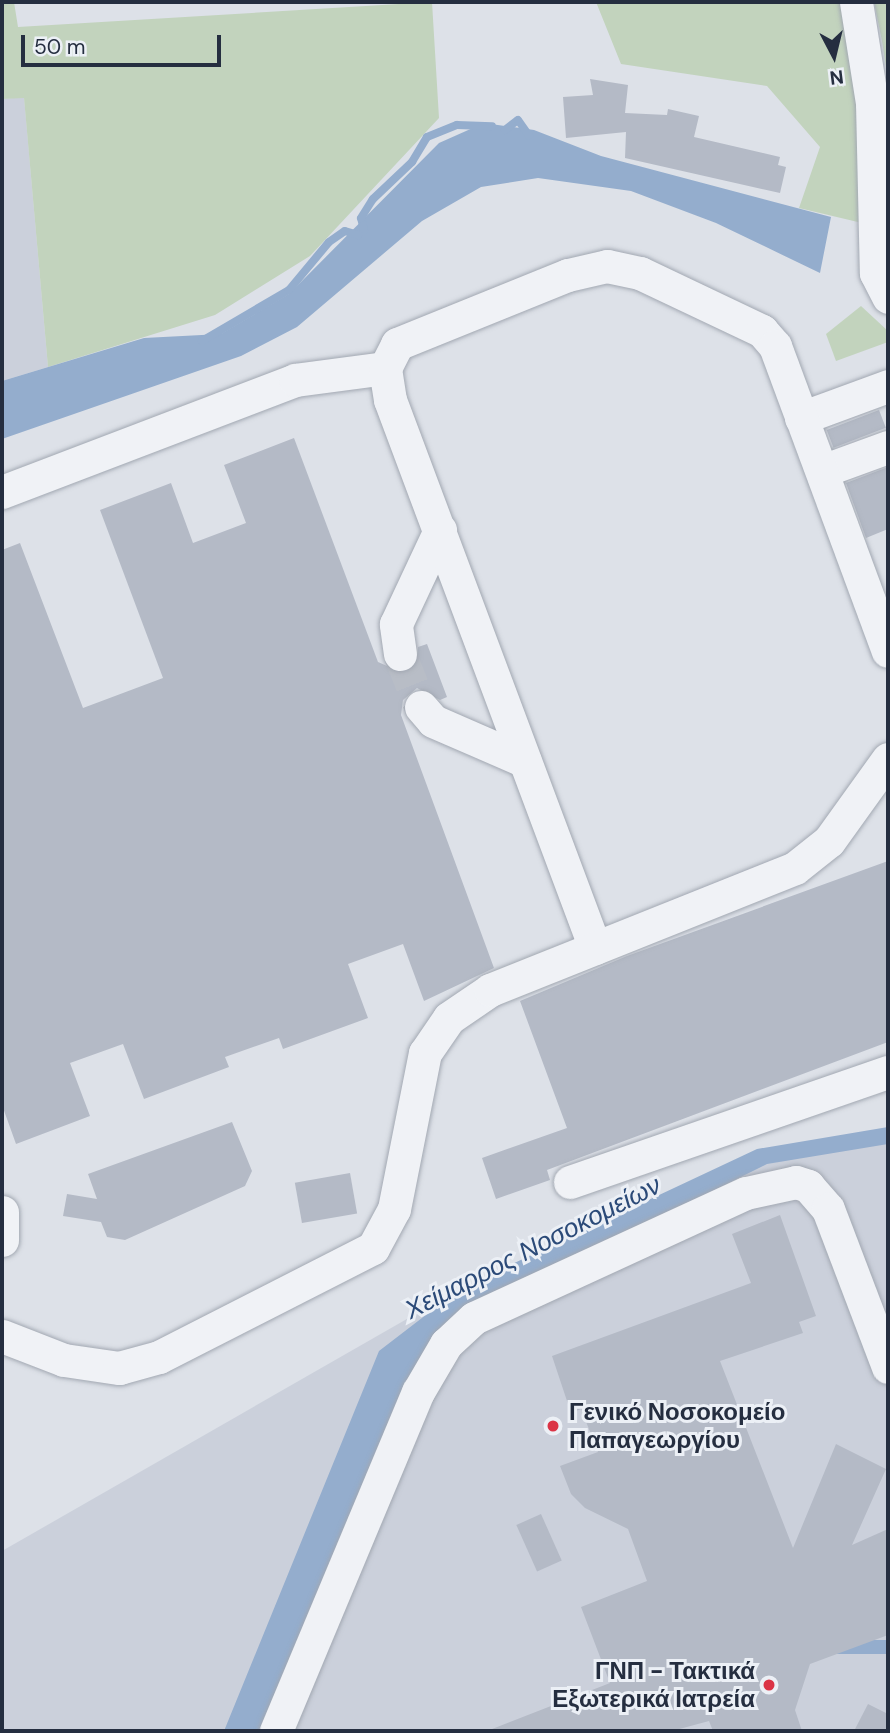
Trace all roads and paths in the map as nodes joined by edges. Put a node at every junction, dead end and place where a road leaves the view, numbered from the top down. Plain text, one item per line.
1 (856, 2) edge
2 (888, 297) edge
3 (385, 368) junction
4 (888, 386) edge
5 (801, 418) junction
6 (888, 447) edge
7 (822, 471) junction
8 (2, 492) edge
9 (440, 530) junction
10 (888, 651) edge
11 (400, 654) tunnel mouth
12 (421, 707) tunnel mouth
13 (888, 759) edge
14 (525, 761) junction
15 (595, 948) junction
16 (888, 1072) edge
17 (570, 1182) dead end
18 (2, 1212) edge
19 (2, 1240) edge
20 (2, 1336) edge
21 (888, 1367) edge
22 (276, 1731) edge

1 - 2 street
3 - 5 street
3 - 8 street
3 - 9 street
4 - 5 street
5 - 7 street
6 - 7 street
7 - 10 street
9 - 11 street
9 - 14 street
12 - 14 street
13 - 15 street
14 - 15 street
15 - 20 street
16 - 17 street
18 - 19 street
21 - 22 street

